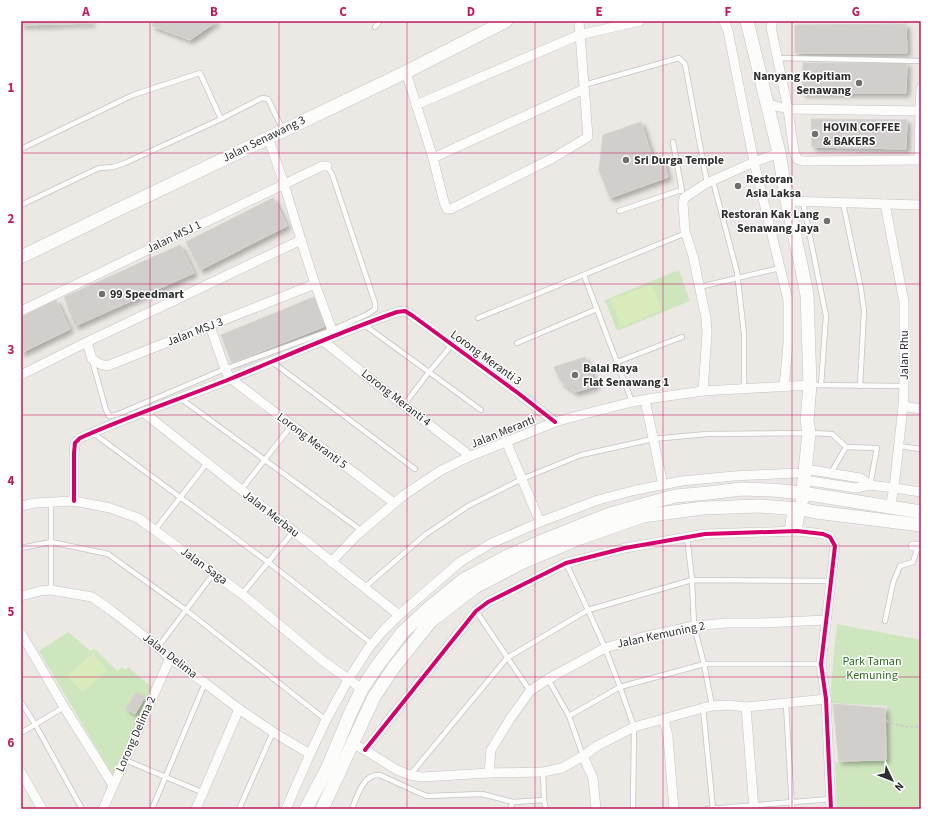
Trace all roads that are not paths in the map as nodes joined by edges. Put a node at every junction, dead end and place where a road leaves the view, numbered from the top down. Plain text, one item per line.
1 (380, 21) edge
2 (506, 21) edge
3 (640, 21) edge
4 (724, 21) edge
5 (747, 21) edge
6 (773, 21) edge
7 (578, 22) edge
8 (375, 27) dead end
9 (580, 35) junction
10 (778, 58) junction
11 (921, 61) edge
12 (406, 72) junction
13 (584, 87) junction
14 (921, 88) edge
15 (768, 104) junction
16 (416, 105) junction
17 (788, 108) junction
18 (920, 110) edge
19 (221, 120) junction
20 (283, 130) junction
21 (268, 137) junction
22 (673, 142) dead end
23 (21, 149) edge
24 (779, 153) junction
25 (433, 158) junction
26 (920, 160) edge
27 (754, 162) junction
28 (327, 166) joint
29 (710, 182) junction
30 (284, 184) junction
31 (683, 194) junction
32 (787, 201) junction
33 (803, 202) junction
34 (843, 203) junction
35 (885, 204) junction
36 (21, 205) edge
37 (921, 205) edge
38 (619, 211) dead end
39 (686, 233) junction
40 (301, 240) junction
41 (21, 257) edge
42 (780, 268) junction
43 (584, 275) junction
44 (738, 279) junction
45 (315, 284) junction
46 (699, 287) junction
47 (597, 309) junction
48 (21, 311) edge
49 (478, 318) dead end
50 (363, 324) junction
51 (210, 326) junction
52 (332, 330) junction
53 (682, 337) dead end
54 (322, 340) junction
55 (87, 342) junction
56 (517, 343) dead end
57 (452, 345) junction
58 (92, 360) junction
59 (271, 361) junction
60 (617, 362) junction
61 (225, 369) junction
62 (429, 372) junction
63 (21, 375) edge
64 (230, 378) junction
65 (816, 385) junction
66 (860, 386) junction
67 (904, 386) junction
68 (784, 387) junction
69 (744, 389) junction
70 (703, 391) junction
71 (180, 398) junction
72 (645, 400) junction
73 (632, 402) junction
74 (404, 406) junction
75 (903, 406) junction
76 (921, 409) edge
77 (481, 410) dead end
78 (143, 412) junction
79 (555, 422) junction
80 (292, 425) junction
81 (806, 428) junction
82 (93, 433) junction
83 (653, 439) junction
84 (506, 441) junction
85 (898, 446) junction
86 (846, 447) junction
87 (921, 449) edge
88 (468, 457) junction
89 (265, 460) junction
90 (206, 463) junction
91 (415, 469) dead end
92 (831, 473) junction
93 (522, 479) junction
94 (800, 481) junction
95 (830, 484) junction
96 (663, 485) junction
97 (870, 486) junction
98 (894, 488) junction
99 (241, 490) junction
100 (921, 492) edge
101 (821, 496) junction
102 (180, 497) junction
103 (74, 501) junction
104 (51, 502) junction
105 (394, 503) junction
106 (21, 506) edge
107 (890, 507) junction
108 (796, 509) junction
109 (921, 512) edge
110 (540, 522) junction
111 (921, 525) edge
112 (155, 530) junction
113 (362, 531) junction
114 (793, 531) junction
115 (293, 532) junction
116 (687, 536) junction
117 (51, 542) junction
118 (918, 546) edge
119 (21, 548) edge
120 (268, 562) junction
121 (332, 562) junction
122 (566, 563) junction
123 (214, 573) junction
124 (692, 580) junction
125 (831, 581) junction
126 (364, 588) junction
127 (51, 590) junction
128 (242, 594) junction
129 (21, 596) edge
130 (186, 610) junction
131 (588, 610) junction
132 (476, 611) junction
133 (398, 615) junction
134 (826, 620) junction
135 (886, 621) dead end
136 (694, 626) junction
137 (21, 633) edge
138 (372, 644) junction
139 (158, 647) junction
140 (605, 648) junction
141 (170, 658) junction
142 (508, 658) junction
143 (704, 664) junction
144 (821, 664) junction
145 (548, 679) junction
146 (348, 680) junction
147 (205, 684) junction
148 (620, 687) junction
149 (362, 689) junction
150 (530, 691) junction
151 (826, 699) junction
152 (21, 702) edge
153 (786, 704) junction
154 (64, 707) junction
155 (708, 707) junction
156 (746, 707) junction
157 (239, 709) junction
158 (569, 716) junction
159 (664, 719) junction
160 (326, 720) junction
161 (35, 724) junction
162 (634, 727) junction
163 (273, 732) junction
164 (21, 733) edge
165 (353, 744) junction
166 (366, 750) junction
167 (310, 754) junction
168 (583, 756) junction
169 (125, 760) junction
170 (543, 772) junction
171 (489, 773) junction
172 (410, 775) junction
173 (166, 777) junction
174 (22, 778) edge
175 (114, 785) junction
176 (204, 793) junction
177 (831, 799) junction
178 (544, 800) junction
179 (512, 802) junction
180 (792, 802) junction
181 (754, 807) edge
182 (42, 809) edge
183 (82, 809) edge
184 (103, 809) edge
185 (152, 809) edge
186 (196, 809) edge
187 (239, 809) edge
188 (286, 809) edge
189 (306, 809) edge
190 (322, 809) edge
191 (352, 809) edge
192 (510, 809) edge
193 (546, 809) edge
194 (596, 809) edge
195 (633, 809) edge
196 (674, 809) edge
197 (707, 809) edge
198 (713, 809) edge
199 (792, 809) edge
200 (831, 809) edge

1 - 8 lane
2 - 12 street, Jalan Senawang 3
3 - 9 street
4 - 27 street
5 - 15 street
6 - 10 street
7 - 9 street
9 - 13 street
9 - 16 street
10 - 11 lane
10 - 17 street
12 - 16 street
12 - 20 street, Jalan Senawang 3
13 - 25 street
13 - 25 street
13 - 29 lane
14 - 18 street
15 - 17 street
15 - 24 street
16 - 25 street
17 - 18 street
17 - 26 street
18 - 26 street
19 - 20 lane
19 - 23 lane
19 - 36 lane
20 - 21 street, Jalan Senawang 3
21 - 30 street
21 - 41 street, Jalan Senawang 3
22 - 31 lane
24 - 27 street
24 - 32 street
27 - 29 street
27 - 42 street
28 - 30 street, Jalan MSJ 1
28 - 52 lane
29 - 31 street
29 - 44 lane
30 - 40 street
30 - 48 street, Jalan MSJ 1
31 - 38 lane
31 - 39 street
32 - 33 street
32 - 65 street
33 - 34 street
33 - 65 lane
34 - 35 street
34 - 66 lane
35 - 37 street
35 - 67 street, Jalan Rhu
39 - 43 lane
39 - 46 street
40 - 45 street
40 - 55 street
42 - 44 lane
42 - 68 street
43 - 47 lane
43 - 49 lane
44 - 46 lane
44 - 69 lane
45 - 51 street, Jalan MSJ 3
45 - 52 street
46 - 70 street
47 - 56 lane
47 - 60 lane
50 - 54 street
50 - 57 street, Lorong Meranti 3
50 - 62 lane
51 - 58 street, Jalan MSJ 3
51 - 61 street
52 - 61 lane
53 - 60 lane
54 - 59 street
54 - 74 street, Lorong Meranti 4
55 - 58 street
55 - 63 street
57 - 62 lane
57 - 79 street, Lorong Meranti 3
58 - 61 lane
59 - 64 street
59 - 91 lane
60 - 73 lane
61 - 64 street
62 - 74 lane
62 - 77 lane
64 - 71 street
64 - 80 street, Lorong Meranti 5
65 - 66 lane
65 - 68 street, Jalan Meranti
65 - 81 street
66 - 67 lane
67 - 75 street, Jalan Rhu
68 - 69 street, Jalan Meranti
69 - 70 street, Jalan Meranti
70 - 72 street, Jalan Meranti
71 - 78 street
71 - 89 lane
72 - 73 street, Jalan Meranti
72 - 83 street
73 - 79 street, Jalan Meranti
74 - 88 street, Lorong Meranti 4
75 - 76 street
75 - 85 street, Jalan Rhu
78 - 82 street
78 - 90 street, Jalan Merbau
79 - 84 street, Jalan Meranti
80 - 89 lane
80 - 105 street, Lorong Meranti 5
81 - 83 lane
81 - 86 lane
81 - 94 street
82 - 102 lane
82 - 103 street
83 - 93 lane
83 - 96 street
84 - 88 street, Jalan Meranti
84 - 93 street
85 - 87 lane
85 - 98 street, Jalan Rhu
86 - 92 lane
86 - 97 lane
88 - 105 street, Jalan Meranti
89 - 99 lane
89 - 113 lane
90 - 99 street, Jalan Merbau
90 - 102 lane
92 - 94 street
92 - 97 street
93 - 110 street
93 - 126 lane
94 - 95 street
94 - 96 street
94 - 101 street
94 - 108 street
94 - 149 street
95 - 97 street
95 - 101 street
96 - 110 street
97 - 98 street
98 - 100 street
98 - 107 street, Jalan Rhu
99 - 115 street, Jalan Merbau
101 - 107 street
102 - 112 lane
102 - 120 lane
103 - 104 street, Jalan Saga
103 - 112 street, Jalan Saga
104 - 106 street, Jalan Saga
104 - 117 lane
105 - 113 street, Jalan Meranti
107 - 109 street
108 - 111 street
108 - 114 street
108 - 165 street
110 - 133 street
112 - 123 street, Jalan Saga
113 - 121 street, Jalan Meranti
114 - 116 street
114 - 125 street
115 - 120 lane
115 - 121 street, Jalan Merbau
116 - 122 street
116 - 124 lane
117 - 119 lane
117 - 127 lane
117 - 130 lane
118 - 135 lane
120 - 128 lane
120 - 138 lane
121 - 126 street, Jalan Merbau
122 - 131 lane
122 - 132 street
123 - 128 street, Jalan Saga
123 - 130 lane
124 - 125 lane
124 - 131 lane
124 - 136 lane
125 - 134 street
126 - 133 street, Jalan Merbau
127 - 129 street, Jalan Delima
127 - 139 street, Jalan Delima
128 - 146 street, Jalan Saga
130 - 139 lane
130 - 160 lane
131 - 140 lane
131 - 142 lane
132 - 142 lane
132 - 166 street
133 - 138 street
134 - 136 street, Jalan Kemuning 2
134 - 144 street
136 - 140 street, Jalan Kemuning 2
136 - 143 lane
137 - 154 street
138 - 146 street
139 - 141 street, Jalan Delima
140 - 145 street, Jalan Kemuning 2
140 - 148 lane
141 - 147 street, Jalan Delima
141 - 169 street, Lorong Delima 2
142 - 150 lane
142 - 172 lane
143 - 144 lane
143 - 148 lane
143 - 155 lane
144 - 151 street
145 - 150 street, Jalan Kemuning 2
145 - 158 lane
146 - 149 street, Jalan Saga
146 - 160 street
147 - 157 street, Jalan Delima
147 - 173 lane
148 - 158 lane
148 - 162 lane
149 - 189 street
150 - 171 street, Jalan Kemuning 2
151 - 153 street
151 - 177 street
152 - 161 lane
153 - 156 street
153 - 180 lane
154 - 161 lane
154 - 175 street
155 - 156 street
155 - 159 street
155 - 198 lane
156 - 181 street
157 - 163 street, Jalan Delima
157 - 176 street
158 - 168 lane
159 - 162 street
159 - 196 street
160 - 167 street
161 - 164 lane
161 - 183 lane
162 - 168 street
162 - 195 lane
163 - 167 street, Jalan Delima
163 - 187 lane
165 - 166 street
165 - 190 street
166 - 172 street
167 - 188 street
168 - 170 street
168 - 194 street
169 - 173 lane
169 - 175 street, Lorong Delima 2
170 - 171 street
170 - 178 lane
171 - 172 street
173 - 176 lane
173 - 185 lane
174 - 182 street
175 - 184 street, Lorong Delima 2
176 - 186 street
177 - 180 lane
177 - 200 street
178 - 179 lane
178 - 193 lane
179 - 191 lane
179 - 192 lane
180 - 181 lane
180 - 199 lane
181 - 198 lane
197 - 198 lane

